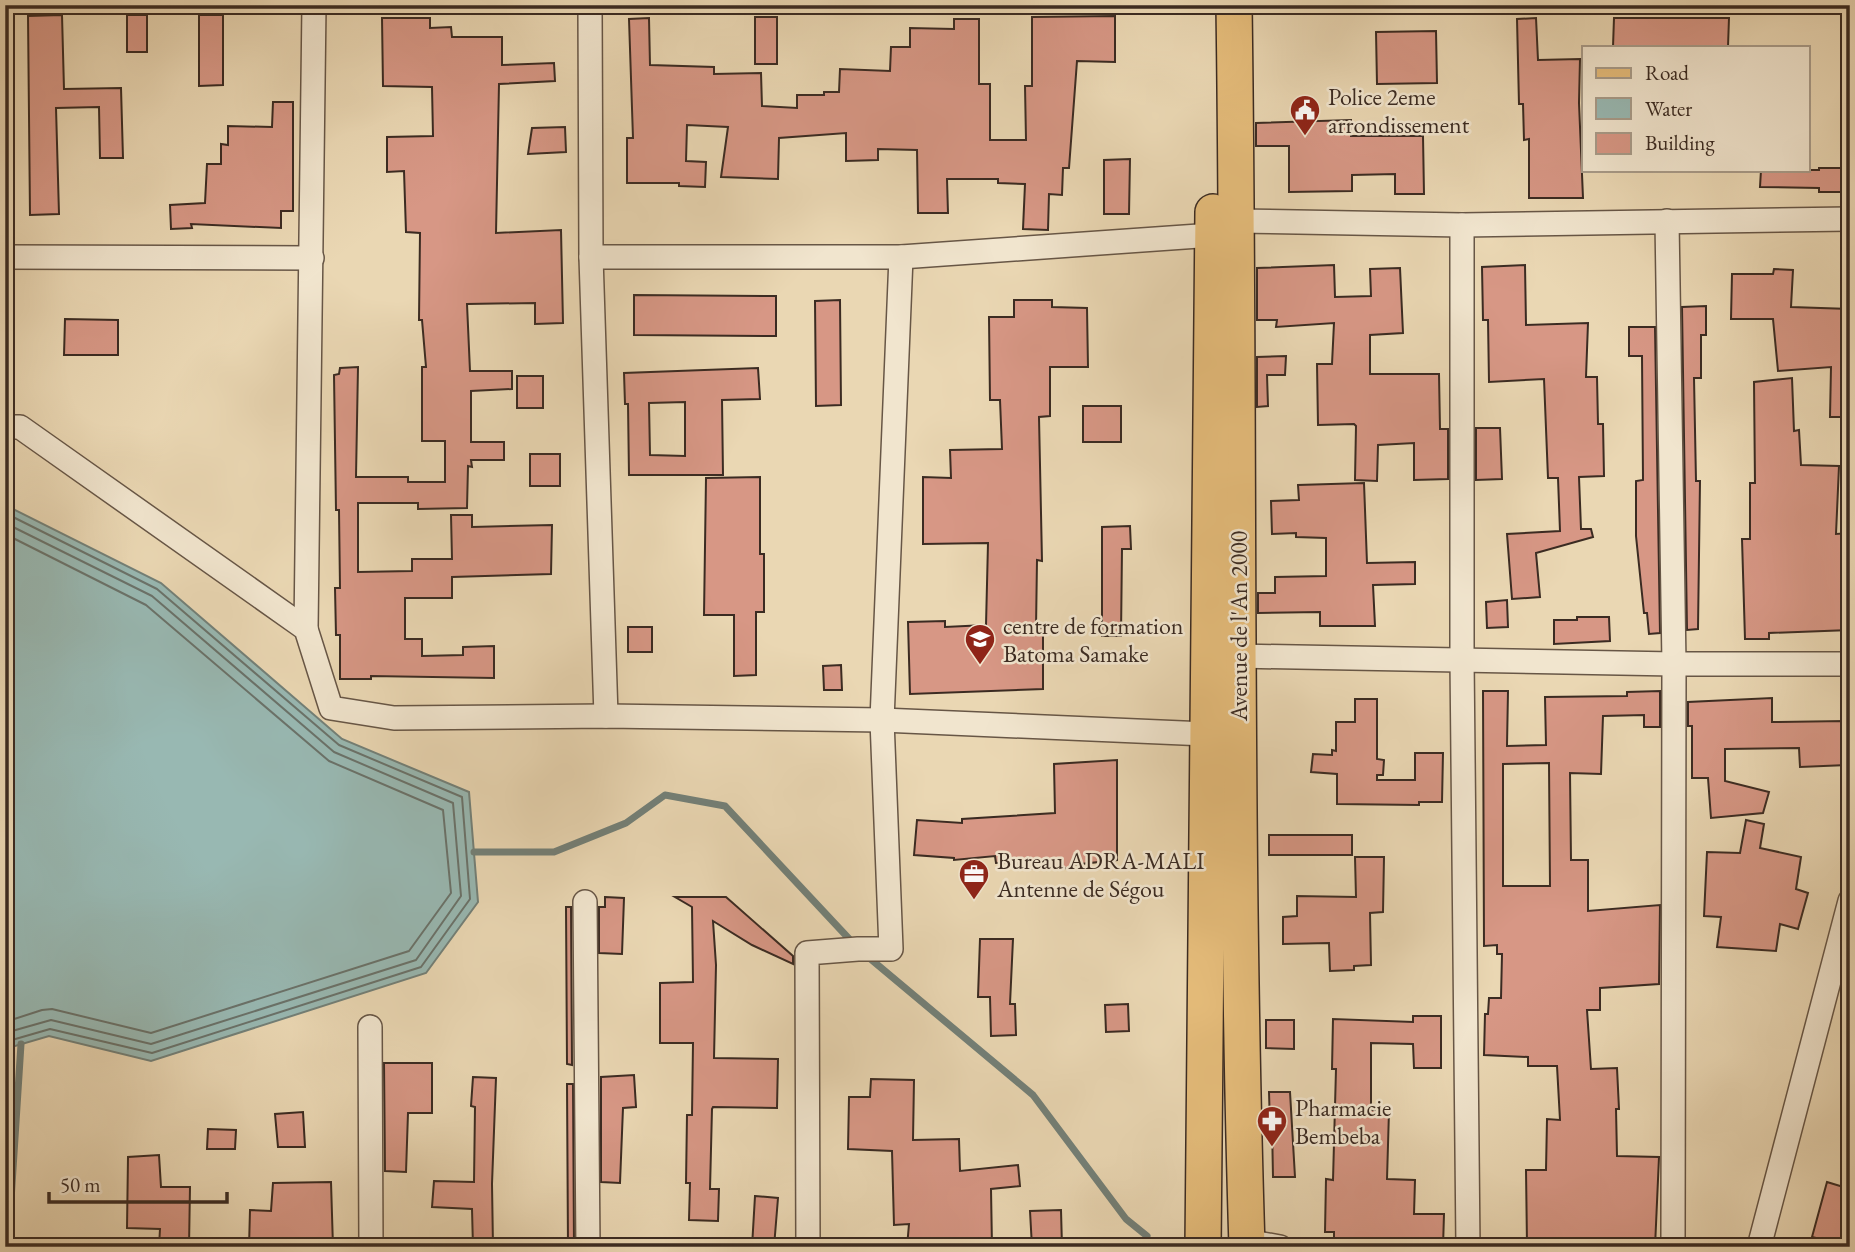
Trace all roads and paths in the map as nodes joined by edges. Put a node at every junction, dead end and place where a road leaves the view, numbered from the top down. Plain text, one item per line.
1 (314, 5) edge
2 (590, 5) edge
3 (1212, 5) edge
4 (1234, 5) edge
5 (1850, 219) edge
6 (1667, 220) junction
7 (1462, 225) junction
8 (1225, 228) junction
9 (5, 257) edge
10 (591, 257) junction
11 (901, 257) junction
12 (312, 258) junction
13 (5, 427) edge
14 (306, 629) junction
15 (1237, 656) junction
16 (1462, 659) junction
17 (1674, 664) junction
18 (1850, 664) edge
19 (606, 716) junction
20 (882, 720) junction
21 (1206, 734) junction
22 (1850, 901) edge
23 (585, 902) dead end
24 (370, 1027) dead end
25 (1247, 1244) edge
26 (371, 1247) edge
27 (588, 1247) edge
28 (808, 1247) edge
29 (1203, 1247) edge
30 (1280, 1247) edge
31 (1468, 1247) edge
32 (1673, 1247) edge
33 (1759, 1247) edge

1 - 12 street
2 - 10 street
3 - 8 main road, Avenue de l'An 2000
4 - 8 main road, Avenue de l'An 2000
5 - 6 street
6 - 7 street
6 - 17 street
7 - 8 street
7 - 16 street
8 - 11 street
8 - 15 main road, Avenue de l'An 2000
8 - 21 main road, Avenue de l'An 2000
9 - 12 street
10 - 11 street
10 - 19 street
11 - 20 street
12 - 14 street
13 - 14 street
14 - 19 street
15 - 16 street
15 - 25 main road, Avenue de l'An 2000
16 - 17 street
16 - 31 street
17 - 18 street
17 - 32 street
19 - 20 street
20 - 21 street
20 - 28 street
21 - 29 main road, Avenue de l'An 2000
22 - 33 street
23 - 27 street
24 - 26 street
25 - 30 street

